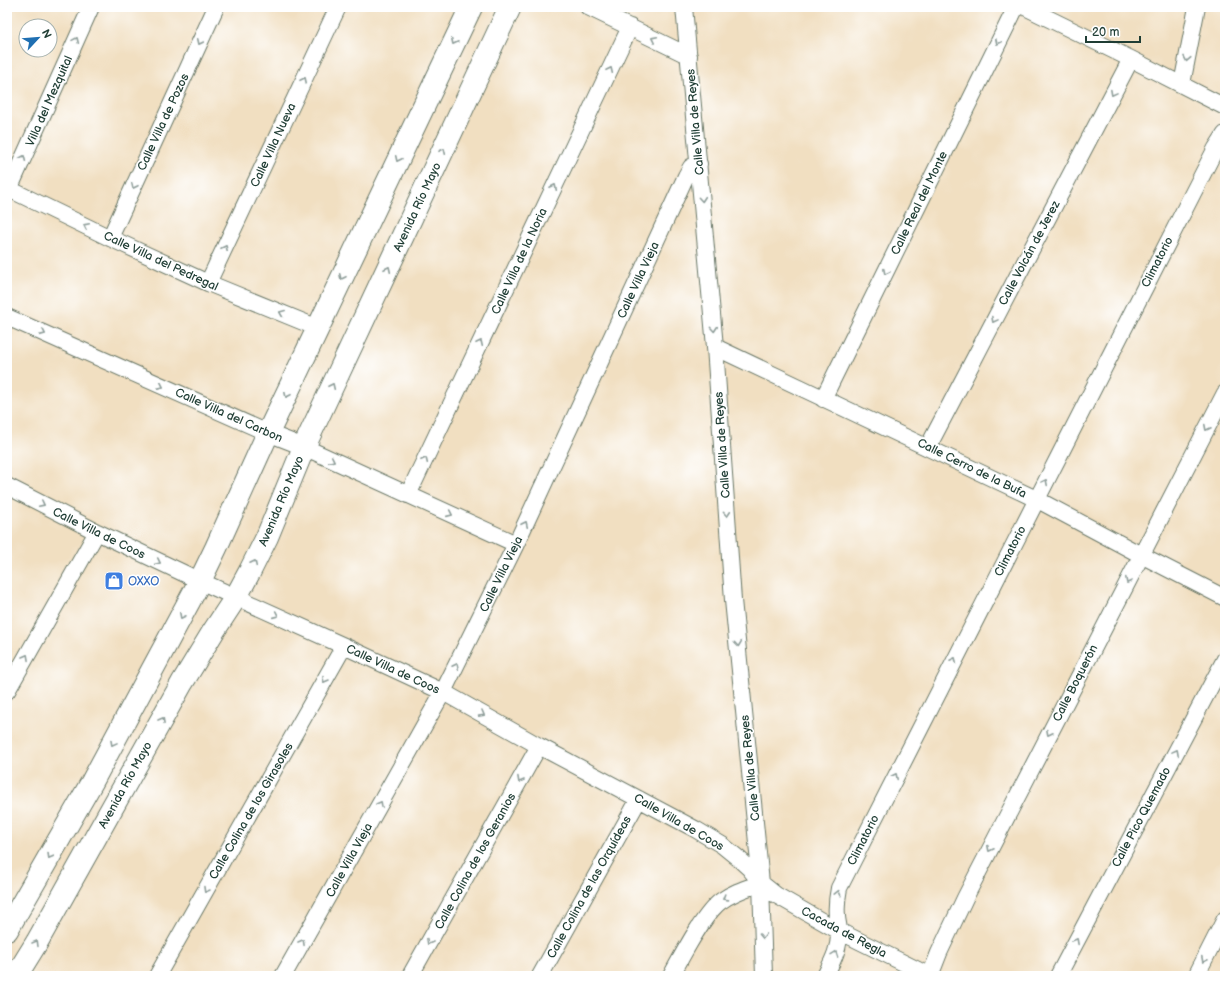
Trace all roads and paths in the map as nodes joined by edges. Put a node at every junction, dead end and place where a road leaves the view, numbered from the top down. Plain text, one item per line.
1 (91, 7) edge
2 (216, 7) edge
3 (338, 7) edge
4 (471, 7) edge
5 (510, 7) edge
6 (588, 7) edge
7 (684, 7) edge
8 (1016, 7) edge
9 (1026, 7) edge
10 (1197, 7) edge
11 (630, 27) junction
12 (689, 56) junction
13 (1131, 59) junction
14 (1182, 84) junction
15 (1225, 107) edge
16 (1225, 134) edge
17 (699, 164) junction
18 (8, 190) edge
19 (110, 238) junction
20 (208, 283) junction
21 (7, 317) edge
22 (318, 328) junction
23 (715, 347) junction
24 (1225, 393) edge
25 (823, 399) junction
26 (268, 434) junction
27 (304, 447) junction
28 (928, 447) junction
29 (7, 486) edge
30 (408, 495) junction
31 (1036, 499) junction
32 (96, 532) junction
33 (516, 544) junction
34 (1141, 555) junction
35 (200, 581) junction
36 (236, 597) junction
37 (1225, 598) edge
38 (344, 646) junction
39 (1225, 659) edge
40 (7, 691) edge
41 (443, 692) junction
42 (539, 746) junction
43 (639, 799) junction
44 (761, 883) junction
45 (1225, 919) edge
46 (7, 930) edge
47 (839, 931) junction
48 (16, 976) edge
49 (157, 976) edge
50 (283, 976) edge
51 (410, 976) edge
52 (540, 976) edge
53 (671, 976) edge
54 (764, 976) edge
55 (825, 976) edge
56 (930, 976) edge
57 (1058, 976) edge
58 (1196, 976) edge

18 -> 1 street, Villa del Mezquital
2 -> 19 street, Calle Villa de Pozos
20 -> 3 street, Calle Villa Nueva
4 -> 22 street
27 -> 5 street, Avenida Río Mayo
6 - 11 street
7 - 12 street, Calle Villa de Reyes
8 -> 25 street, Calle Real del Monte
9 - 13 street
10 -> 14 street
12 -> 11 street
30 -> 11 street, Calle Villa de la Noria
12 - 17 street, Calle Villa de Reyes
13 - 14 street
13 -> 28 street, Calle Volcán de Jerez
14 - 15 street
31 -> 16 street, Climatorio
17 -> 23 street, Calle Villa de Reyes
33 -> 17 street, Calle Villa Vieja
19 -> 18 street, Calle Villa del Pedregal
19 - 20 street, Calle Villa del Pedregal
22 -> 20 street, Calle Villa del Pedregal
21 -> 26 street, Calle Villa del Carbon
22 -> 26 street
23 - 25 street, Calle Cerro de la Bufa
23 -> 44 street, Calle Villa de Reyes
24 -> 34 street, Calle Boquerón
25 - 28 street, Calle Cerro de la Bufa
26 - 27 street, Calle Villa del Carbon
26 - 35 street
27 -> 30 street, Calle Villa del Carbon
36 -> 27 street, Avenida Río Mayo
28 - 31 street, Calle Cerro de la Bufa
29 -> 32 street, Calle Villa de Coos
30 -> 33 street, Calle Villa del Carbon
31 - 34 street, Calle Cerro de la Bufa
47 -> 31 street, Climatorio
32 -> 35 street, Calle Villa de Coos
40 -> 32 street
41 -> 33 street, Calle Villa Vieja
34 - 37 street, Calle Cerro de la Bufa
34 -> 56 street, Calle Boquerón
35 - 36 street, Calle Villa de Coos
35 -> 46 street
36 -> 38 street, Calle Villa de Coos
48 -> 36 street, Avenida Río Mayo
38 - 41 street, Calle Villa de Coos
38 -> 49 street, Calle Colina de los Girasoles
57 -> 39 street, Calle Pico Quemado
41 -> 42 street, Calle Villa de Coos
50 -> 41 street, Calle Villa Vieja
42 - 43 street, Calle Villa de Coos
42 -> 51 street, Calle Colina de los Geranios
43 - 44 street, Calle Villa de Coos
43 - 52 street, Calle Colina de las Orquídeas
44 - 47 street, Cacada de Regla
44 -> 53 street
44 -> 54 street, Calle Villa de Reyes
45 -> 58 street
55 -> 47 street, Climatorio
47 - 56 street, Cacada de Regla

